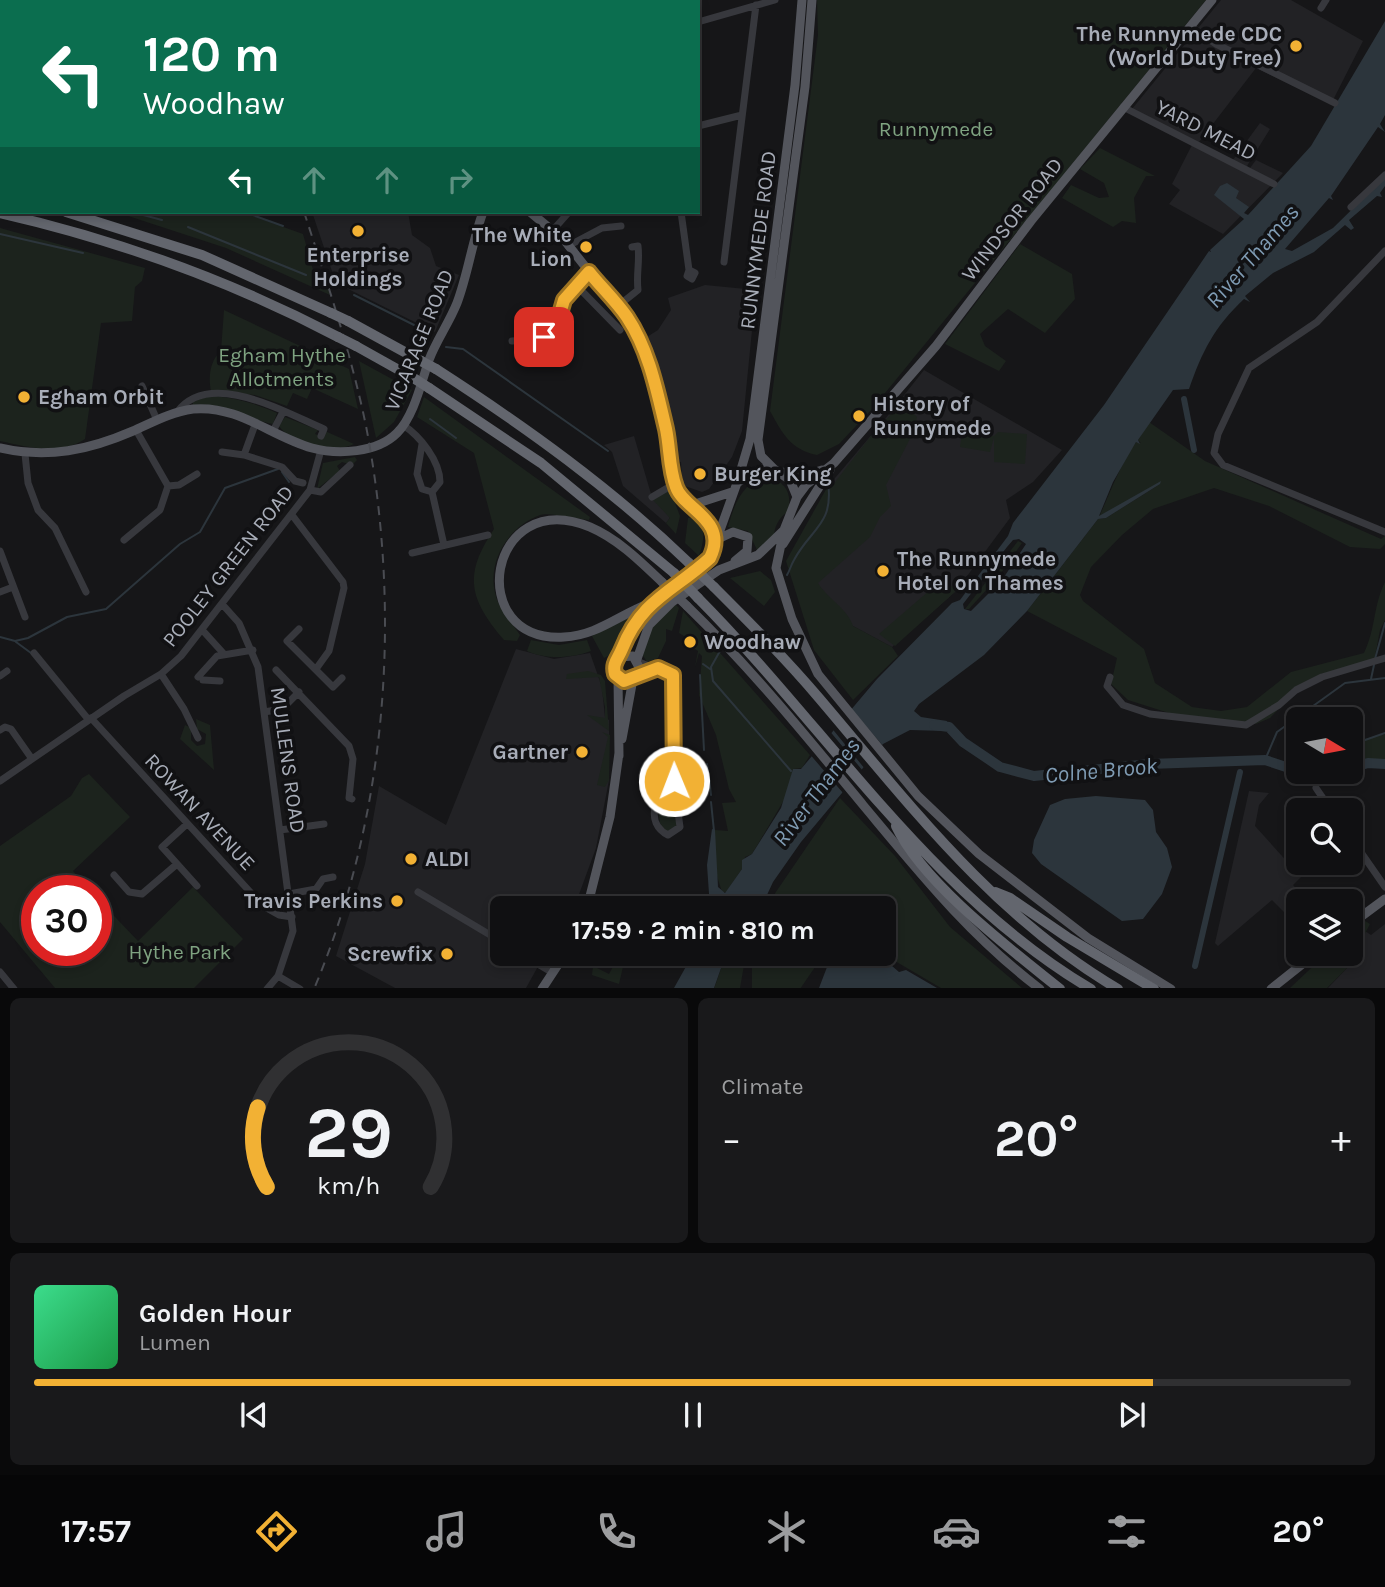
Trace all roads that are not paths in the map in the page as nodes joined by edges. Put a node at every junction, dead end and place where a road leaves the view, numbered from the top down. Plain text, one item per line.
1 (775, 0) edge
2 (802, 0) edge
3 (812, 0) edge
4 (1212, 0) edge
5 (1326, 0) edge
6 (759, 3) edge
7 (1321, 8) dead end
8 (700, 21) edge
9 (1190, 26) junction
10 (1335, 103) dead end
11 (1123, 107) junction
12 (743, 115) junction
13 (700, 126) edge
14 (1385, 175) edge
15 (1274, 184) dead end
16 (1352, 207) dead end
17 (4, 214) edge
18 (72, 214) edge
19 (482, 214) edge
20 (533, 214) edge
21 (567, 214) edge
22 (681, 214) edge
23 (621, 226) dead end
24 (553, 229) junction
25 (568, 246) junction
26 (632, 247) dead end
27 (1385, 251) edge
28 (724, 262) dead end
29 (689, 270) dead end
30 (589, 272) junction
31 (577, 286) junction
32 (618, 306) junction
33 (620, 330) dead end
34 (512, 341) dead end
35 (146, 389) dead end
36 (283, 412) junction
37 (177, 413) junction
38 (157, 419) junction
39 (256, 422) junction
40 (403, 425) junction
41 (136, 430) junction
42 (274, 432) junction
43 (321, 436) dead end
44 (422, 443) junction
45 (0, 448) edge
46 (321, 450) junction
47 (222, 452) dead end
48 (25, 454) junction
49 (244, 455) junction
50 (836, 460) junction
51 (346, 467) dead end
52 (776, 470) junction
53 (197, 474) dead end
54 (737, 482) junction
55 (303, 483) dead end
56 (674, 484) junction
57 (168, 486) junction
58 (310, 491) junction
59 (432, 492) junction
60 (732, 492) junction
61 (652, 496) dead end
62 (797, 497) junction
63 (692, 505) junction
64 (292, 515) junction
65 (784, 530) junction
66 (1385, 532) edge
67 (488, 536) dead end
68 (718, 539) junction
69 (134, 543) dead end
70 (444, 545) junction
71 (780, 547) junction
72 (714, 550) junction
73 (0, 551) edge
74 (412, 553) dead end
75 (723, 568) junction
76 (13, 587) junction
77 (0, 592) edge
78 (86, 592) dead end
79 (651, 602) junction
80 (222, 604) junction
81 (21, 614) dead end
82 (299, 629) dead end
83 (205, 633) dead end
84 (253, 650) junction
85 (34, 653) dead end
86 (224, 654) junction
87 (619, 657) junction
88 (1385, 658) edge
89 (638, 660) junction
90 (210, 664) junction
91 (316, 669) junction
92 (656, 669) junction
93 (276, 670) dead end
94 (161, 674) junction
95 (342, 677) dead end
96 (618, 677) junction
97 (1110, 677) dead end
98 (635, 678) junction
99 (299, 692) junction
100 (264, 712) junction
101 (90, 719) junction
102 (0, 730) edge
103 (198, 738) dead end
104 (619, 757) junction
105 (32, 759) junction
106 (0, 781) edge
107 (674, 781) junction
108 (1316, 788) dead end
109 (1323, 798) edge
110 (352, 799) dead end
111 (303, 817) dead end
112 (893, 820) junction
113 (187, 824) junction
114 (324, 824) dead end
115 (304, 827) junction
116 (280, 830) junction
117 (1363, 855) edge
118 (177, 864) junction
119 (114, 875) dead end
120 (333, 877) dead end
121 (197, 886) dead end
122 (1385, 887) edge
123 (989, 890) junction
124 (418, 892) dead end
125 (289, 894) junction
126 (590, 896) edge
127 (1385, 899) edge
128 (1363, 915) edge
129 (292, 917) junction
130 (490, 935) edge
131 (541, 966) edge
132 (557, 966) edge
133 (1300, 966) edge
134 (0, 972) edge
135 (552, 973) junction
136 (278, 976) junction
137 (13, 988) edge
138 (268, 988) edge
139 (298, 988) edge
140 (543, 988) edge
141 (1039, 988) edge
142 (1059, 988) edge
143 (1089, 988) edge
144 (1117, 988) edge
145 (1152, 988) edge
146 (1169, 988) edge
147 (1272, 988) edge

1 - 6 street
2 - 54 main road, RUNNYMEDE ROAD
3 - 52 main road, RUNNYMEDE ROAD
4 - 9 main road, WINDSOR ROAD
5 - 7 street
6 - 8 street
6 - 12 street
9 - 10 street
9 - 11 main road, WINDSOR ROAD
11 - 15 street, YARD MEAD
11 - 50 main road, WINDSOR ROAD
12 - 13 street
12 - 28 street
14 - 16 street
17 - 112 highway, bridge
18 - 123 highway, bridge
19 - 40 main road, VICARAGE ROAD
20 - 24 main road
21 - 24 street
22 - 29 street
23 - 25 street
24 - 25 main road
25 - 30 main road
26 - 32 street
27 - 66 street
30 - 31 street
30 - 32 main road
31 - 33 street
31 - 34 street
32 - 56 main road
35 - 38 street
36 - 37 street, VICARAGE ROAD
36 - 42 street
36 - 43 street, VICARAGE ROAD
37 - 38 main road, VICARAGE ROAD
37 - 39 main road, VICARAGE ROAD
38 - 41 main road, VICARAGE ROAD
39 - 42 main road, VICARAGE ROAD
39 - 49 street
40 - 44 street
40 - 46 main road, VICARAGE ROAD
41 - 48 main road, VICARAGE ROAD
41 - 57 street
42 - 46 main road, VICARAGE ROAD
44 - 59 street
44 - 59 street
45 - 48 main road, VICARAGE ROAD
46 - 58 street, POOLEY GREEN ROAD
47 - 49 street
48 - 78 street
49 - 55 street
50 - 52 main road, WINDSOR ROAD
50 - 62 main road, WINDSOR ROAD
50 - 71 main road
51 - 58 street, POOLEY GREEN ROAD
52 - 54 main road
52 - 62 main road, RUNNYMEDE ROAD
53 - 57 street
54 - 60 main road, RUNNYMEDE ROAD
56 - 61 street
56 - 63 main road
57 - 69 street
58 - 64 street, POOLEY GREEN ROAD
59 - 70 street
60 - 63 main road
60 - 68 main road, RUNNYMEDE ROAD
62 - 65 main road
63 - 72 main road
64 - 80 street, POOLEY GREEN ROAD
64 - 91 street
65 - 71 main road
65 - 75 main road
67 - 70 street
68 - 72 main road, RUNNYMEDE ROAD
68 - 75 main road
70 - 74 street
71 - 146 main road
72 - 79 main road, RUNNYMEDE ROAD
73 - 76 street
75 - 89 main road
76 - 77 street
76 - 81 street
79 - 87 main road
79 - 141 main road, bridge
80 - 84 street, MULLENS ROAD
80 - 94 street, POOLEY GREEN ROAD
82 - 91 street
83 - 86 street
84 - 86 street
84 - 100 street, MULLENS ROAD
85 - 101 street, ROWAN AVENUE
86 - 90 street
87 - 89 main road
87 - 96 main road
88 - 97 street
89 - 92 street
89 - 98 main road
90 - 90 street
91 - 95 street
92 - 98 street
92 - 107 street
93 - 99 street
94 - 101 street, POOLEY GREEN ROAD
94 - 103 street
96 - 98 main road
96 - 104 main road
98 - 104 main road
99 - 100 street
99 - 110 street
100 - 116 street, MULLENS ROAD
101 - 105 street, POOLEY GREEN ROAD
101 - 113 street, ROWAN AVENUE
102 - 105 street
104 - 126 main road
105 - 106 street, POOLEY GREEN ROAD
107 - 107 street
108 - 109 street
111 - 115 street
112 - 142 highway
112 - 143 highway
113 - 118 street
113 - 129 street, ROWAN AVENUE
114 - 115 street
115 - 116 street
116 - 125 street, MULLENS ROAD
117 - 122 street
118 - 119 street
118 - 121 street
120 - 125 street
123 - 144 highway
123 - 145 highway
124 - 130 street
125 - 129 street, MULLENS ROAD
127 - 128 main road
129 - 136 street, MULLENS ROAD
131 - 135 street
132 - 135 main road
133 - 147 main road
134 - 137 street
135 - 140 main road
136 - 138 street
136 - 139 street

